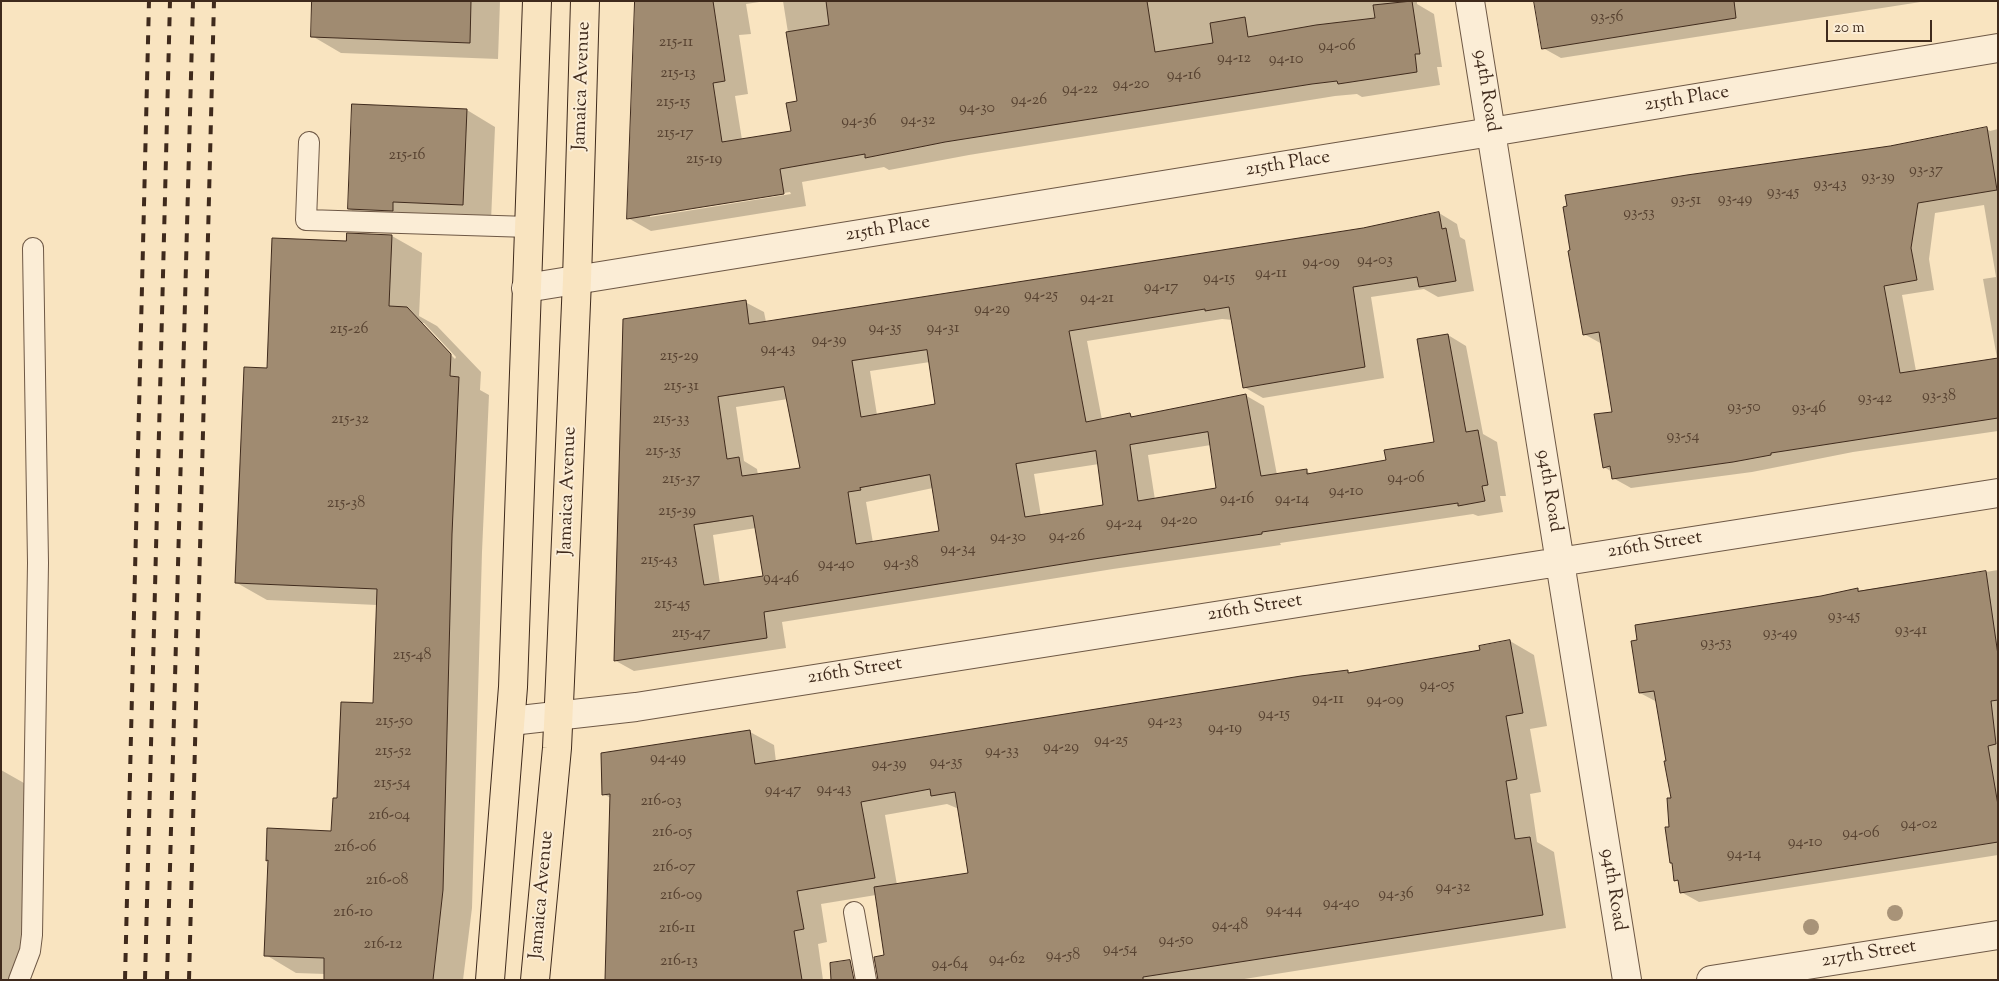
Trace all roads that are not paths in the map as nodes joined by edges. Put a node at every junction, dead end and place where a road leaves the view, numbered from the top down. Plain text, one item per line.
1 (537, 1) edge
2 (585, 1) edge
3 (1470, 1) edge
4 (1998, 48) edge
5 (1491, 132) junction
6 (309, 142) dead end
7 (529, 227) junction
8 (33, 248) dead end
9 (577, 280) junction
10 (526, 288) junction
11 (1998, 493) edge
12 (1559, 562) junction
13 (558, 716) junction
14 (511, 721) junction
15 (854, 912) dead end
16 (1998, 934) edge
17 (19, 980) edge
18 (490, 980) edge
19 (535, 980) edge
20 (866, 980) edge
21 (1627, 980) edge
22 (1711, 980) edge

1 - 7 main road
2 - 9 main road, Jamaica Avenue
3 - 5 street, 94th Road
4 - 5 street, 215th Place
5 - 9 street, 215th Place
5 - 12 street, 94th Road
6 - 7 lane
7 - 10 main road
8 - 17 lane
9 - 10 street, 215th Place
9 - 13 main road, Jamaica Avenue
10 - 14 main road
11 - 12 street, 216th Street
12 - 13 street, 216th Street
12 - 21 street, 94th Road
13 - 14 street, 216th Street
13 - 19 main road, Jamaica Avenue
14 - 18 main road
15 - 20 lane
16 - 22 street, 217th Street

